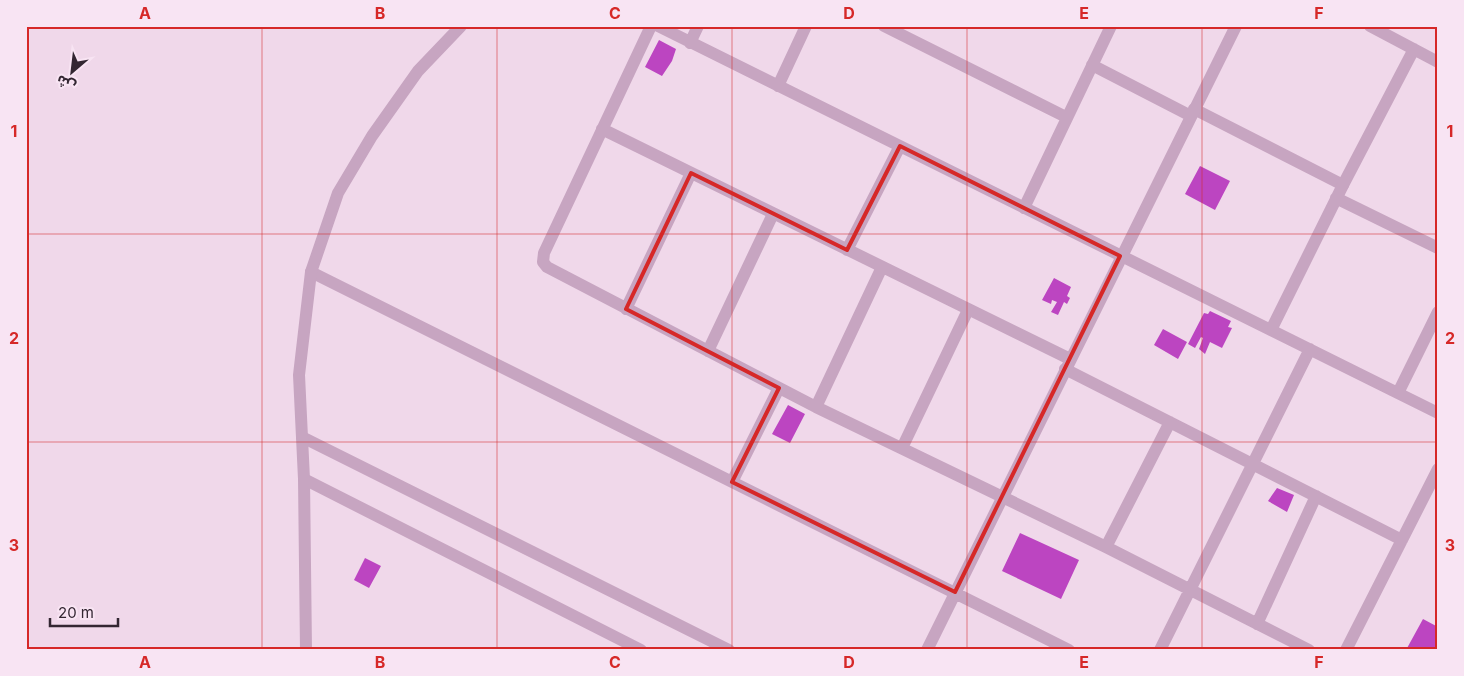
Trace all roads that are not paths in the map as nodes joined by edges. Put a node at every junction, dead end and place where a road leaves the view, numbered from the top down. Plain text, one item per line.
1 (461, 26) edge
2 (651, 26) edge
3 (658, 26) edge
4 (698, 26) edge
5 (806, 26) edge
6 (884, 26) edge
7 (1236, 26) edge
8 (1370, 26) edge
9 (1109, 27) edge
10 (690, 42) junction
11 (1414, 49) junction
12 (1438, 62) edge
13 (1092, 65) junction
14 (778, 86) junction
15 (1192, 113) junction
16 (1066, 116) junction
17 (602, 129) junction
18 (900, 146) junction
19 (691, 173) junction
20 (1343, 185) junction
21 (1336, 198) junction
22 (1024, 208) junction
23 (773, 214) junction
24 (1438, 248) edge
25 (847, 250) junction
26 (1120, 256) junction
27 (882, 267) junction
28 (311, 272) junction
29 (626, 309) junction
30 (968, 310) junction
31 (1438, 312) edge
32 (1271, 330) junction
33 (1310, 350) junction
34 (708, 351) junction
35 (1068, 364) junction
36 (779, 388) junction
37 (1398, 393) junction
38 (816, 408) junction
39 (1438, 413) edge
40 (1170, 422) junction
41 (302, 437) junction
42 (902, 448) junction
43 (1253, 464) junction
44 (1438, 469) edge
45 (304, 479) junction
46 (732, 482) junction
47 (1002, 496) junction
48 (1316, 496) junction
49 (1402, 540) junction
50 (1106, 548) junction
51 (1191, 591) junction
52 (955, 592) junction
53 (1257, 624) junction
54 (306, 650) edge
55 (641, 650) edge
56 (729, 650) edge
57 (927, 650) edge
58 (1069, 650) edge
59 (1160, 650) edge
60 (1309, 650) edge
61 (1346, 650) edge

1 - 28 street
2 - 17 street
3 - 10 street
4 - 10 street
5 - 14 street
6 - 16 street
7 - 15 street
8 - 11 street
9 - 13 street
10 - 14 street
11 - 12 street
11 - 20 street
13 - 15 street
13 - 16 street
14 - 18 street
15 - 20 street
15 - 26 street
16 - 22 street
17 - 19 street
17 - 29 street
18 - 22 street
18 - 25 street
19 - 23 street
19 - 29 street
20 - 21 street
21 - 24 street
21 - 32 street
22 - 26 street
23 - 25 street
23 - 34 street
25 - 27 street
26 - 32 street
26 - 35 street
27 - 30 street
27 - 38 street
28 - 41 street
28 - 46 street
29 - 34 street
30 - 35 street
30 - 42 street
31 - 37 street
32 - 33 street
33 - 37 street
33 - 43 street
34 - 36 street
35 - 40 street
35 - 47 street
36 - 38 street
36 - 46 street
37 - 39 street
38 - 42 street
40 - 43 street
40 - 50 street
41 - 45 street
41 - 56 street
42 - 47 street
43 - 48 street
43 - 51 street
44 - 49 street
45 - 54 street
45 - 55 street
46 - 52 street
47 - 50 street
47 - 52 street
48 - 49 street
48 - 53 street
49 - 61 street
50 - 51 street
51 - 53 street
51 - 59 street
52 - 57 street
52 - 58 street
53 - 60 street

